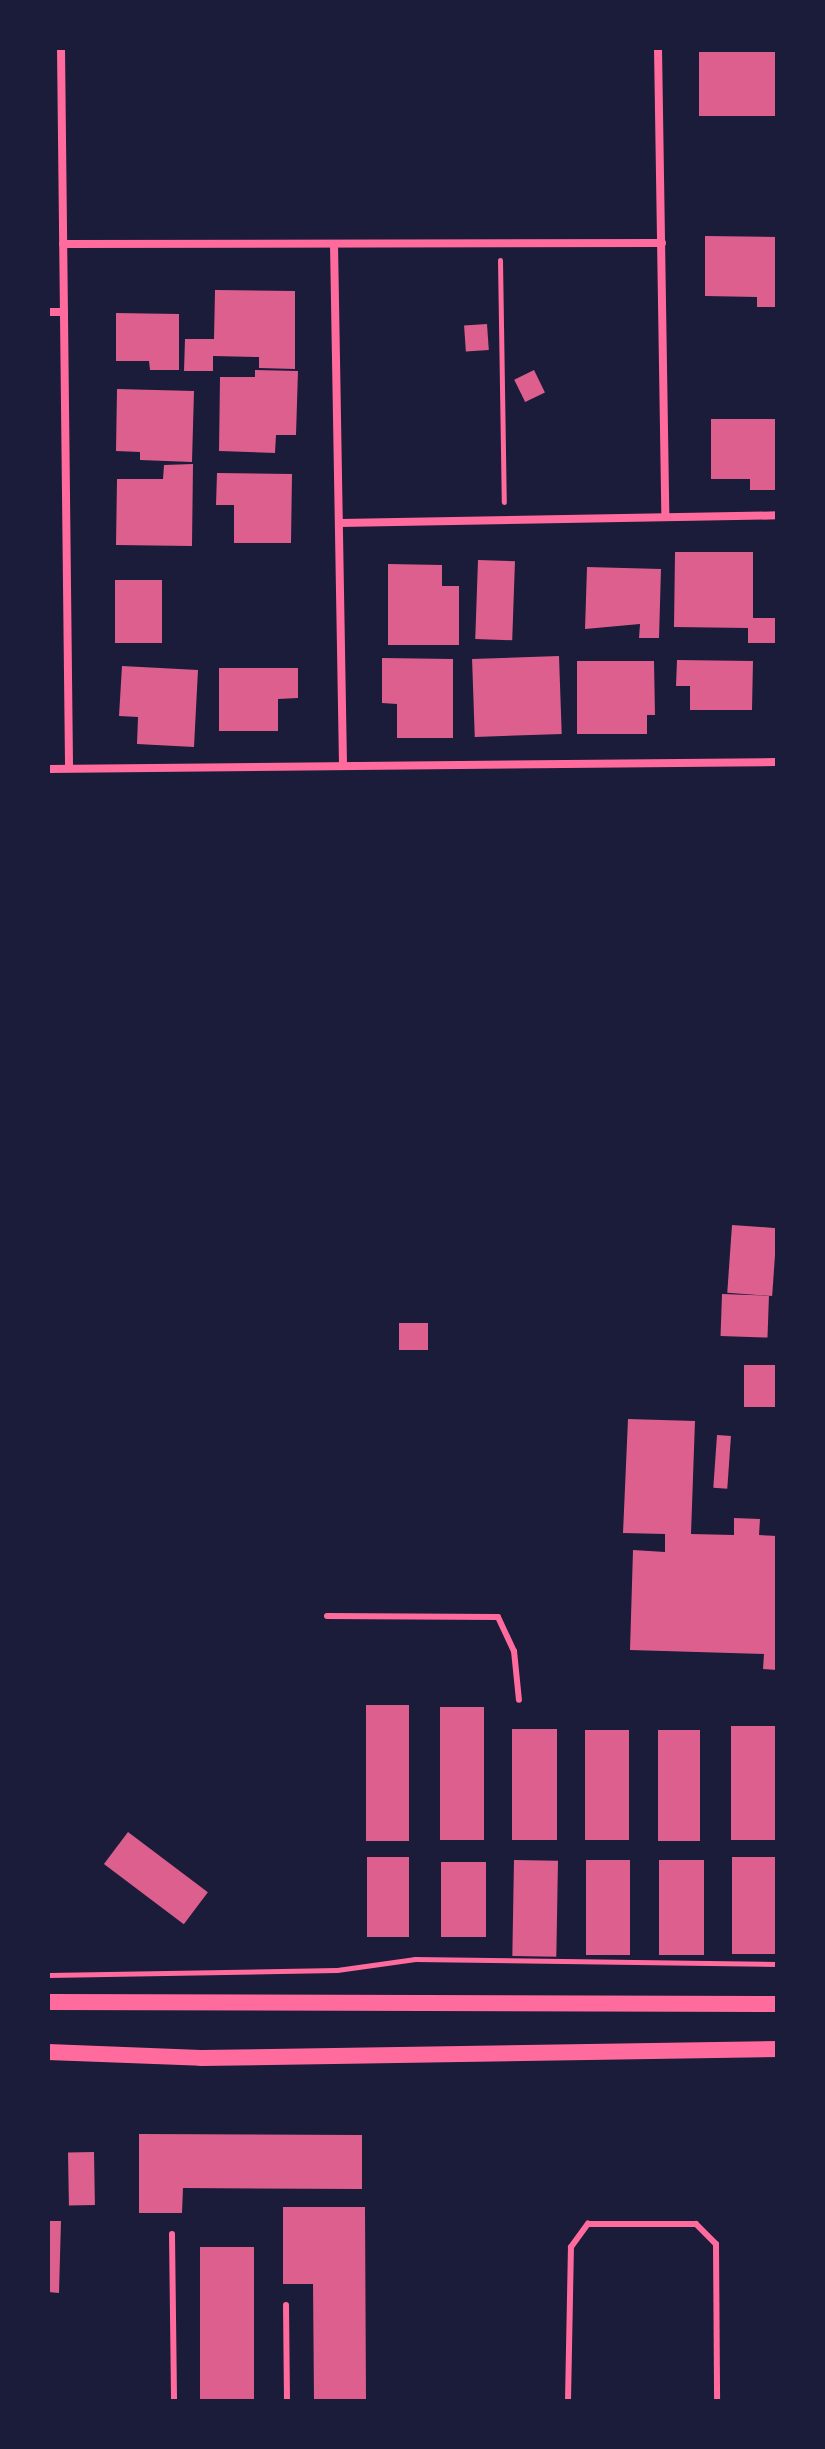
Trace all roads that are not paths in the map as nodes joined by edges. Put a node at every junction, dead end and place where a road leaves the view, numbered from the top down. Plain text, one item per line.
1 (61, 48) edge
2 (658, 48) edge
3 (662, 243) junction
4 (63, 244) junction
5 (334, 244) junction
6 (48, 312) edge
7 (64, 312) junction
8 (777, 515) edge
9 (665, 516) junction
10 (340, 523) junction
11 (777, 762) edge
12 (343, 766) junction
13 (69, 768) junction
14 (48, 769) edge
15 (327, 1616) dead end
16 (519, 1700) dead end
17 (48, 2002) edge
18 (777, 2004) edge
19 (777, 2049) edge
20 (48, 2052) edge
21 (172, 2234) dead end
22 (286, 2305) dead end
23 (174, 2401) edge
24 (287, 2401) edge
25 (568, 2401) edge
26 (717, 2401) edge

1 - 4 street
2 - 3 street
3 - 5 street
3 - 9 street
4 - 5 street
4 - 7 street
5 - 10 street
6 - 7 street
7 - 13 street
8 - 9 street
9 - 10 street
10 - 12 street
11 - 12 street
12 - 13 street
13 - 14 street
15 - 16 lane
17 - 18 main road
19 - 20 main road
21 - 23 lane
22 - 24 lane
25 - 26 lane

